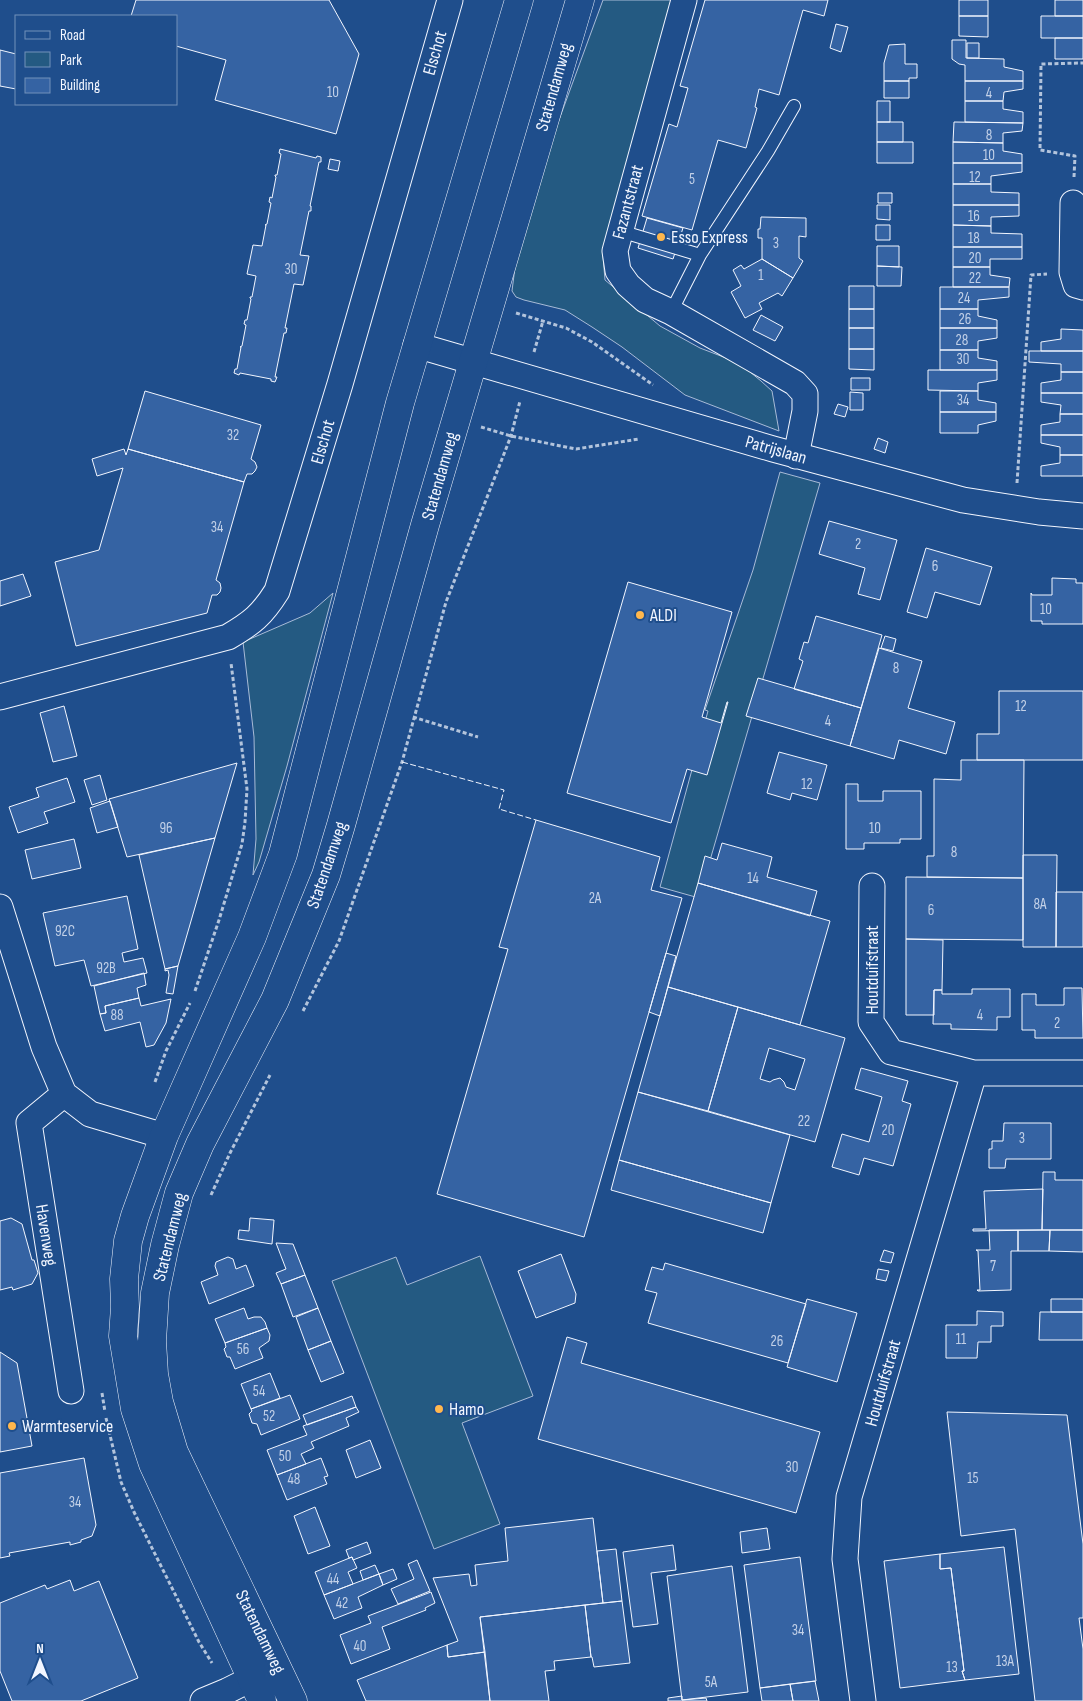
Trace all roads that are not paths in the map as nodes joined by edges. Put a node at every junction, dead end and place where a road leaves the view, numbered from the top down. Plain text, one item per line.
1 (450, 0) edge
2 (519, 0) edge
3 (580, 0) edge
4 (684, 0) edge
5 (794, 106) dead end
6 (1073, 203) road end
7 (620, 231) junction
8 (700, 254) junction
9 (1078, 280) edge
10 (671, 312) junction
11 (416, 345) junction
12 (474, 361) junction
13 (796, 456) junction
14 (1083, 516) edge
15 (0, 697) edge
16 (872, 886) dead end
17 (0, 906) edge
18 (974, 1073) junction
19 (1083, 1073) edge
20 (64, 1094) junction
21 (164, 1136) junction
22 (200, 1144) junction
23 (71, 1391) dead end
24 (276, 1666) junction
25 (257, 1690) edge
26 (203, 1701) edge
27 (293, 1701) edge
28 (863, 1701) edge

1 - 15 street, Elschot
2 - 11 street, Statendamweg
3 - 12 street, Statendamweg
4 - 7 street, Fazantstraat
5 - 8 lane
6 - 9 street
7 - 8 lane
7 - 10 street, Fazantstraat
8 - 10 lane
10 - 13 street, Fazantstraat
11 - 12 street, Patrijslaan
11 - 21 street, Statendamweg
12 - 13 street, Patrijslaan
12 - 22 street, Statendamweg
13 - 14 street, Patrijslaan
16 - 18 street, Houtduifstraat
17 - 20 street
18 - 19 street, Houtduifstraat
18 - 28 street, Houtduifstraat
20 - 21 street
20 - 23 street, Havenweg
21 - 22 street
21 - 25 street, Statendamweg
22 - 24 street, Statendamweg
24 - 25 street
24 - 27 street, Statendamweg
25 - 26 street

